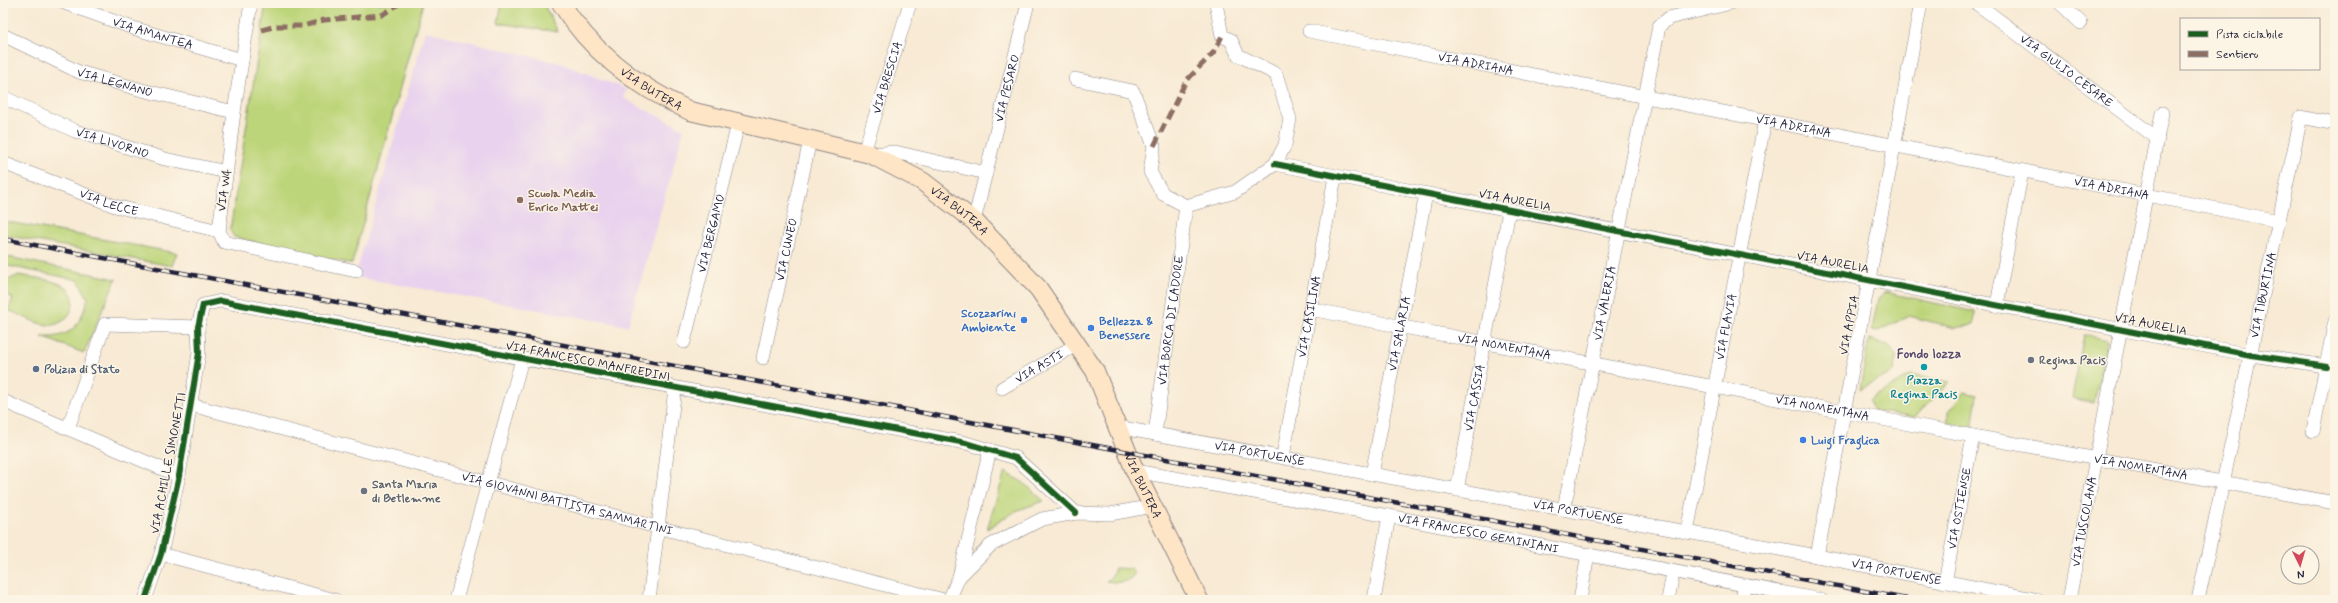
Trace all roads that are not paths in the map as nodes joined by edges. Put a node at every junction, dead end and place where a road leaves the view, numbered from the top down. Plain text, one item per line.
1 (64, 3) edge
2 (251, 3) edge
3 (561, 3) edge
4 (910, 3) edge
5 (1028, 3) edge
6 (1216, 3) edge
7 (1731, 3) edge
8 (1921, 3) edge
9 (1976, 3) edge
10 (2060, 3) edge
11 (2080, 23) dead end
12 (1309, 31) dead end
13 (3, 35) edge
14 (242, 60) junction
15 (1075, 78) dead end
16 (3, 97) edge
17 (1645, 97) junction
18 (234, 112) junction
19 (2162, 113) dead end
20 (1765, 120) junction
21 (738, 124) junction
22 (2335, 124) edge
23 (2158, 139) junction
24 (810, 140) junction
25 (1894, 146) junction
26 (867, 153) junction
27 (3, 162) edge
28 (1275, 164) junction
29 (2022, 171) junction
30 (227, 172) junction
31 (986, 173) junction
32 (1335, 177) junction
33 (1426, 194) junction
34 (2147, 195) junction
35 (1186, 206) junction
36 (1509, 211) junction
37 (974, 221) junction
38 (2279, 221) junction
39 (219, 231) junction
40 (1619, 232) junction
41 (1739, 255) junction
42 (356, 271) dead end
43 (1869, 280) junction
44 (1997, 305) junction
45 (1310, 308) junction
46 (2335, 321) edge
47 (1400, 326) junction
48 (198, 327) junction
49 (2121, 329) junction
50 (684, 342) dead end
51 (1485, 342) junction
52 (1076, 345) junction
53 (2251, 355) junction
54 (763, 358) dead end
55 (522, 359) junction
56 (1593, 363) junction
57 (2327, 366) junction
58 (1714, 386) junction
59 (1002, 388) dead end
60 (675, 389) junction
61 (3, 401) edge
62 (191, 405) junction
63 (1844, 412) junction
64 (1117, 427) junction
65 (68, 428) junction
66 (2313, 431) dead end
67 (1155, 434) junction
68 (1973, 436) junction
69 (990, 450) junction
70 (1282, 456) junction
71 (2096, 459) junction
72 (1135, 471) junction
73 (1372, 474) junction
74 (179, 476) junction
75 (487, 482) junction
76 (2223, 483) junction
77 (1457, 490) junction
78 (2335, 503) edge
79 (1153, 506) junction
80 (1564, 509) junction
81 (1076, 513) junction
82 (1389, 516) junction
83 (658, 528) junction
84 (1687, 532) junction
85 (161, 554) junction
86 (1588, 554) junction
87 (1817, 556) junction
88 (1673, 573) junction
89 (959, 577) junction
90 (1945, 582) junction
91 (1745, 585) junction
92 (145, 600) edge
93 (335, 600) edge
94 (456, 600) edge
95 (649, 600) edge
96 (944, 600) edge
97 (949, 600) edge
98 (1199, 600) edge
99 (1374, 600) edge
100 (1580, 600) edge
101 (1668, 600) edge
102 (1742, 600) edge
103 (1821, 600) edge
104 (2038, 600) edge
105 (2069, 600) edge
106 (2198, 600) edge

1 - 14 street, VIA AMANTEA
2 - 14 street, VIA W4
3 - 21 street, VIA BUTERA
4 - 26 street, VIA BRESCIA
5 - 31 street, VIA PESARO
6 - 28 street
7 - 17 street, VIA VALERIA
8 - 25 street, VIA APPIA
9 - 23 street, VIA GIULIO CESARE
10 - 11 street
12 - 17 street, VIA ADRIANA
13 - 18 street, VIA LEGNANO
14 - 18 street, VIA W4
15 - 35 street
16 - 30 street, VIA LIVORNO
17 - 20 street, VIA ADRIANA
17 - 40 street, VIA VALERIA
18 - 30 street, VIA W4
19 - 23 street, VIA TUSCOLANA
20 - 25 street, VIA ADRIANA
20 - 41 street, VIA FLAVIA
21 - 24 street, VIA BUTERA
21 - 50 street, VIA BERGAMO
22 - 38 street, VIA TIBURTINA
23 - 34 street, VIA TUSCOLANA
24 - 26 street, VIA BUTERA
24 - 54 street, VIA CUNEO
25 - 29 street, VIA ADRIANA
25 - 43 street, VIA APPIA
26 - 31 street
26 - 37 street, VIA BUTERA
27 - 39 street, VIA LECCE
28 - 32 street, VIA AURELIA
28 - 35 street
29 - 34 street, VIA ADRIANA
29 - 44 street
30 - 39 street, VIA W4
31 - 37 street, VIA PESARO
32 - 33 street, VIA AURELIA
32 - 45 street, VIA CASILINA
33 - 36 street, VIA AURELIA
33 - 47 street, VIA SALARIA
34 - 38 street, VIA ADRIANA
34 - 49 street, VIA TUSCOLANA
35 - 67 street, VIA BORCA DI CADORE
36 - 40 street, VIA AURELIA
36 - 51 street, VIA CASSIA
37 - 52 street, VIA BUTERA
38 - 53 street, VIA TIBURTINA
39 - 42 street
40 - 41 street, VIA AURELIA
40 - 56 street, VIA VALERIA
41 - 43 street, VIA AURELIA
41 - 58 street, VIA FLAVIA
43 - 44 street, VIA AURELIA
43 - 63 street, VIA APPIA
44 - 49 street, VIA AURELIA
45 - 47 street, VIA NOMENTANA
45 - 70 street, VIA CASILINA
46 - 57 street
47 - 51 street, VIA NOMENTANA
47 - 73 street, VIA SALARIA
48 - 55 street, VIA FRANCESCO MANFREDINI
48 - 62 street, VIA ACHILLE SIMONETTI
48 - 65 street
49 - 53 street, VIA AURELIA
49 - 71 street, VIA TUSCOLANA
51 - 56 street, VIA NOMENTANA
51 - 77 street, VIA CASSIA
52 - 59 street, VIA ASTI
52 - 64 street, VIA BUTERA
53 - 57 street, VIA AURELIA
53 - 76 street, VIA TIBURTINA
55 - 60 street, VIA FRANCESCO MANFREDINI
55 - 75 street
56 - 58 street, VIA NOMENTANA
56 - 80 street, VIA VALERIA
57 - 66 street
58 - 63 street, VIA NOMENTANA
58 - 84 street, VIA FLAVIA
60 - 69 street, VIA FRANCESCO MANFREDINI
60 - 83 street
61 - 65 street
62 - 74 street, VIA ACHILLE SIMONETTI
62 - 75 street, VIA GIOVANNI BATTISTA SAMMARTINI
63 - 68 street, VIA NOMENTANA
63 - 87 street, VIA APPIA
64 - 67 street, VIA PORTUENSE
64 - 72 street, VIA BUTERA
65 - 74 street
67 - 70 street, VIA PORTUENSE
68 - 71 street, VIA NOMENTANA
68 - 90 street, VIA OSTIENSE
69 - 81 street, VIA FRANCESCO MANFREDINI
69 - 89 street
70 - 73 street, VIA PORTUENSE
71 - 76 street, VIA NOMENTANA
71 - 105 street, VIA TUSCOLANA
72 - 79 street, VIA BUTERA
72 - 82 street, VIA FRANCESCO GEMINIANI
73 - 77 street, VIA PORTUENSE
74 - 85 street, VIA ACHILLE SIMONETTI
75 - 83 street, VIA GIOVANNI BATTISTA SAMMARTINI
75 - 94 street
76 - 78 street, VIA NOMENTANA
76 - 106 street, VIA TIBURTINA
77 - 80 street, VIA PORTUENSE
79 - 81 street
79 - 98 street, VIA BUTERA
80 - 84 street, VIA PORTUENSE
81 - 89 street
82 - 86 street, VIA FRANCESCO GEMINIANI
82 - 99 street
83 - 95 street
83 - 96 street, VIA GIOVANNI BATTISTA SAMMARTINI
84 - 87 street, VIA PORTUENSE
85 - 92 street, VIA ACHILLE SIMONETTI
85 - 93 street
86 - 88 street, VIA FRANCESCO GEMINIANI
86 - 100 street
87 - 90 street, VIA PORTUENSE
88 - 91 street, VIA FRANCESCO GEMINIANI
88 - 101 street
89 - 97 street
90 - 104 street, VIA PORTUENSE
91 - 102 street
91 - 103 street, VIA FRANCESCO GEMINIANI

